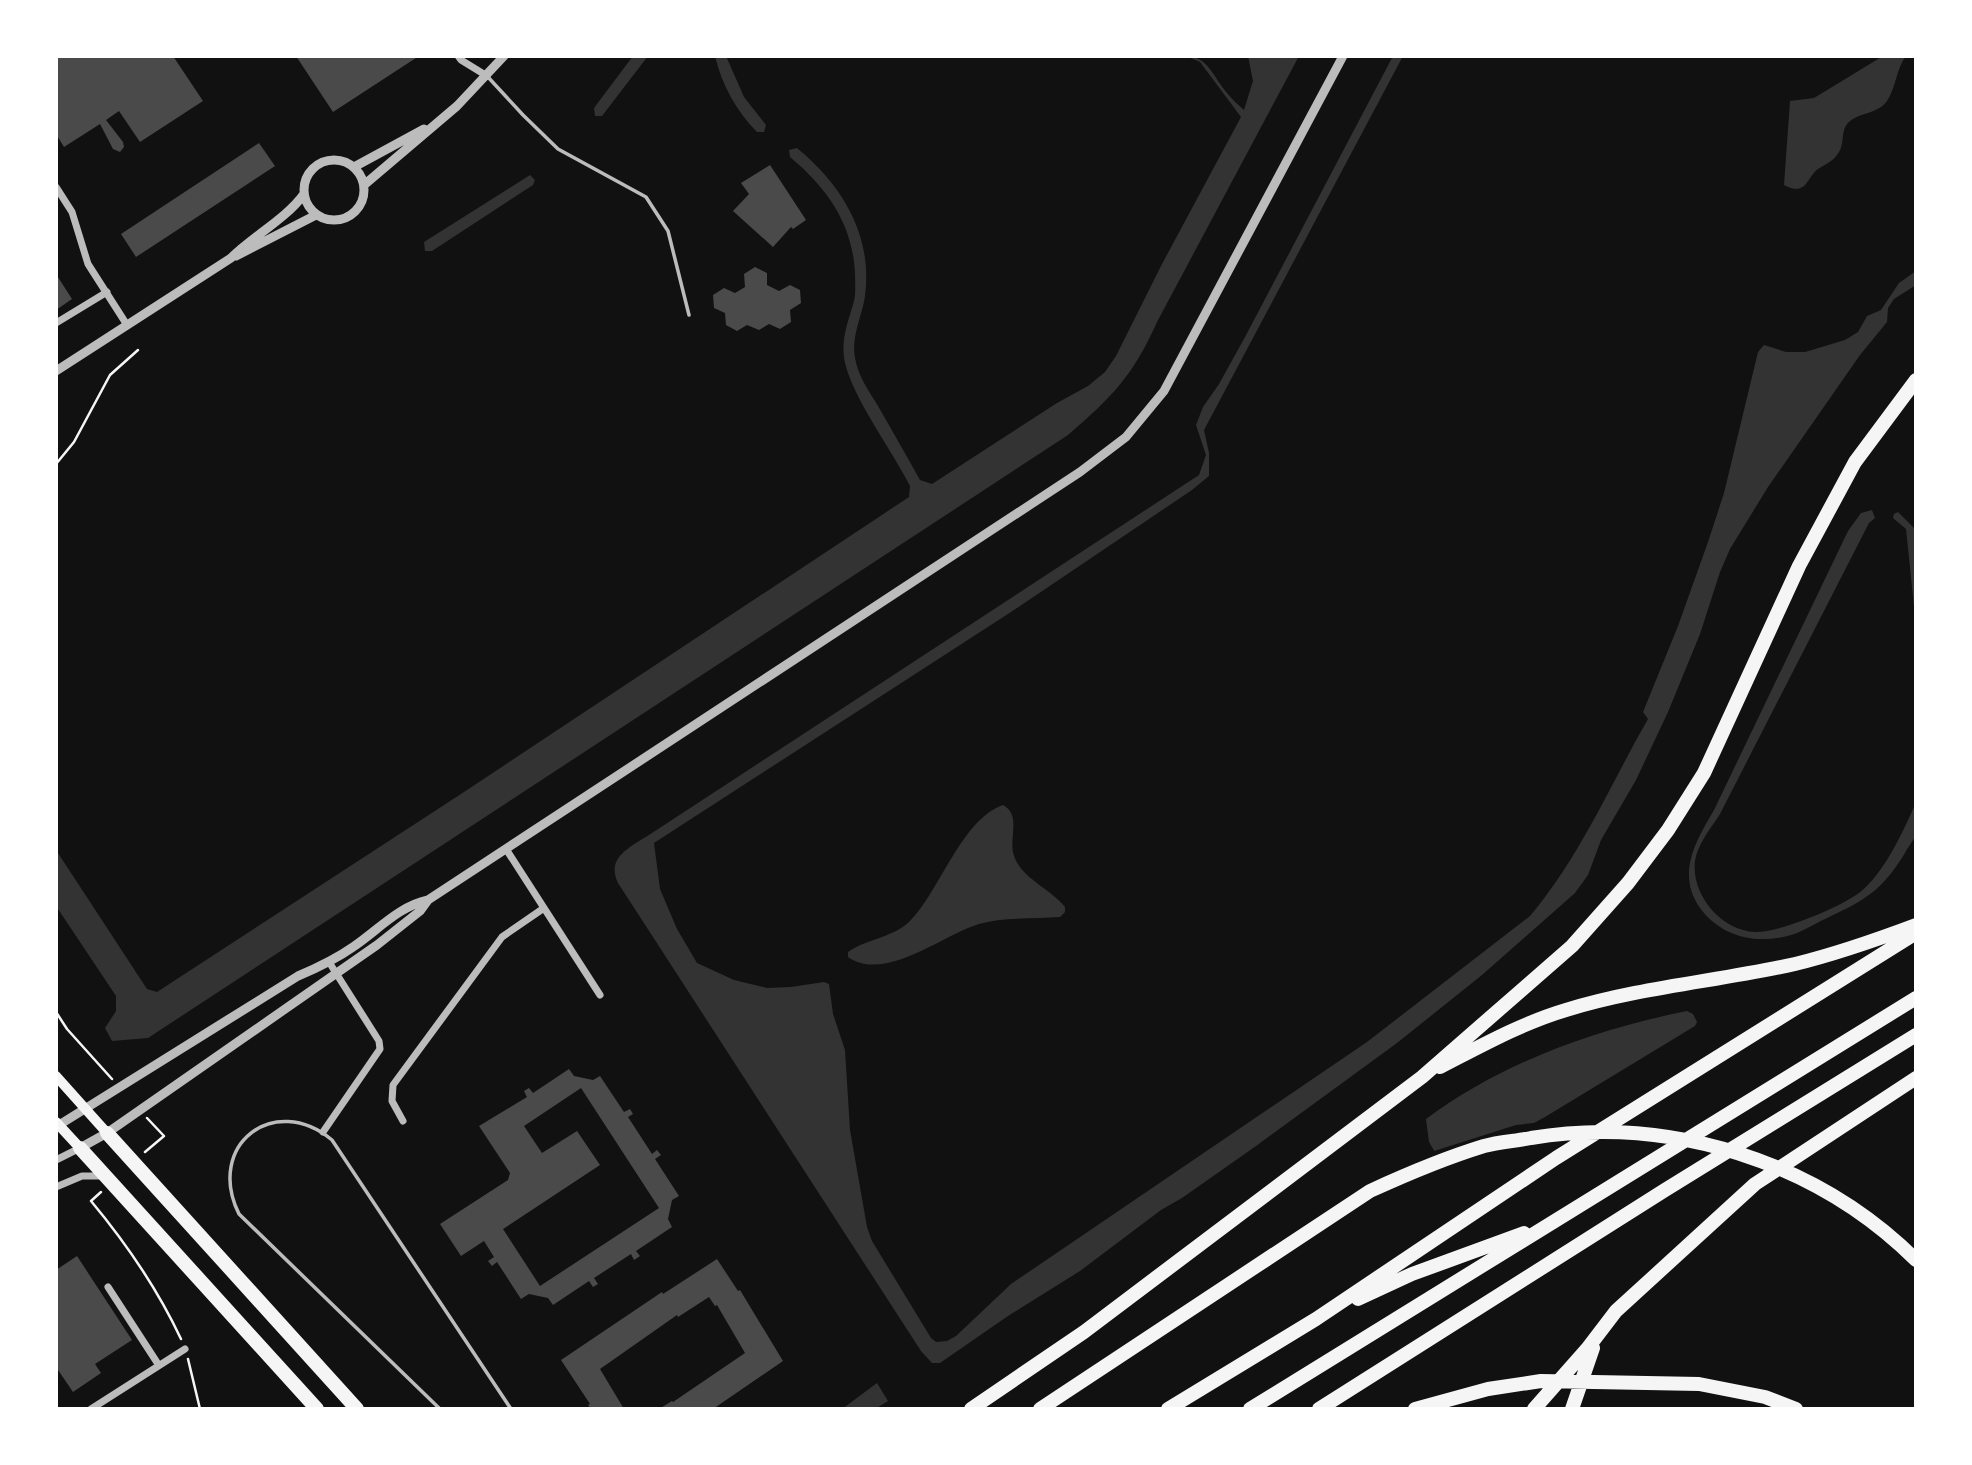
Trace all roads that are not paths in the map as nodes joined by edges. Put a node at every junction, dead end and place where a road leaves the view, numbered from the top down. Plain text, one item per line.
1 (458, 56) edge
2 (504, 56) edge
3 (1343, 56) edge
4 (487, 76) junction
5 (438, 121) junction
6 (354, 167) junction
7 (364, 185) junction
8 (56, 187) edge
9 (304, 194) junction
10 (316, 215) junction
11 (231, 258) junction
12 (107, 292) junction
13 (690, 314) dead end
14 (56, 323) edge
15 (127, 325) junction
16 (56, 371) edge
17 (1916, 380) edge
18 (506, 849) junction
19 (428, 900) junction
20 (544, 908) junction
21 (1916, 925) edge
22 (1916, 933) edge
23 (329, 962) junction
24 (336, 972) junction
25 (600, 995) dead end
26 (1916, 998) edge
27 (1916, 1035) edge
28 (56, 1076) edge
29 (1422, 1077) junction
30 (1916, 1079) edge
31 (86, 1110) junction
32 (403, 1121) dead end
33 (57, 1125) edge
34 (323, 1132) junction
35 (107, 1133) junction
36 (80, 1148) junction
37 (56, 1160) edge
38 (105, 1176) junction
39 (56, 1187) edge
40 (1552, 1222) junction
41 (1916, 1260) edge
42 (108, 1287) dead end
43 (1616, 1311) junction
44 (1315, 1319) junction
45 (185, 1349) road end
46 (159, 1364) junction
47 (91, 1409) edge
48 (317, 1409) edge
49 (357, 1409) edge
50 (440, 1409) edge
51 (510, 1409) edge
52 (971, 1409) edge
53 (1040, 1409) edge
54 (1168, 1409) edge
55 (1250, 1409) edge
56 (1319, 1409) edge
57 (1415, 1409) edge
58 (1534, 1409) edge
59 (1572, 1409) edge
60 (1796, 1409) edge

1 - 4 street
2 - 4 street
3 - 18 street
4 - 5 street
4 - 13 lane
5 - 6 street
5 - 7 street
6 - 7 street
6 - 9 street
7 - 10 street
8 - 12 street
9 - 10 street
9 - 11 street
10 - 11 street
11 - 15 street
12 - 14 street
12 - 15 street
15 - 16 street
17 - 29 highway
18 - 19 street
18 - 20 street
19 - 23 street
19 - 24 street
20 - 25 street
20 - 32 street
21 - 29 highway
22 - 44 highway
23 - 24 street
23 - 31 street
24 - 34 street
24 - 35 street
26 - 40 highway
27 - 56 highway
28 - 31 main road
29 - 52 highway
30 - 43 highway
31 - 33 street
31 - 35 main road
33 - 36 main road
34 - 50 lane
34 - 51 lane
35 - 36 street
35 - 49 highway
36 - 37 street
36 - 38 highway
38 - 39 street
38 - 48 highway
40 - 44 highway
40 - 55 highway
41 - 53 highway
42 - 46 street
43 - 58 highway
43 - 59 highway
44 - 54 highway
45 - 46 street
46 - 47 street
57 - 60 highway

